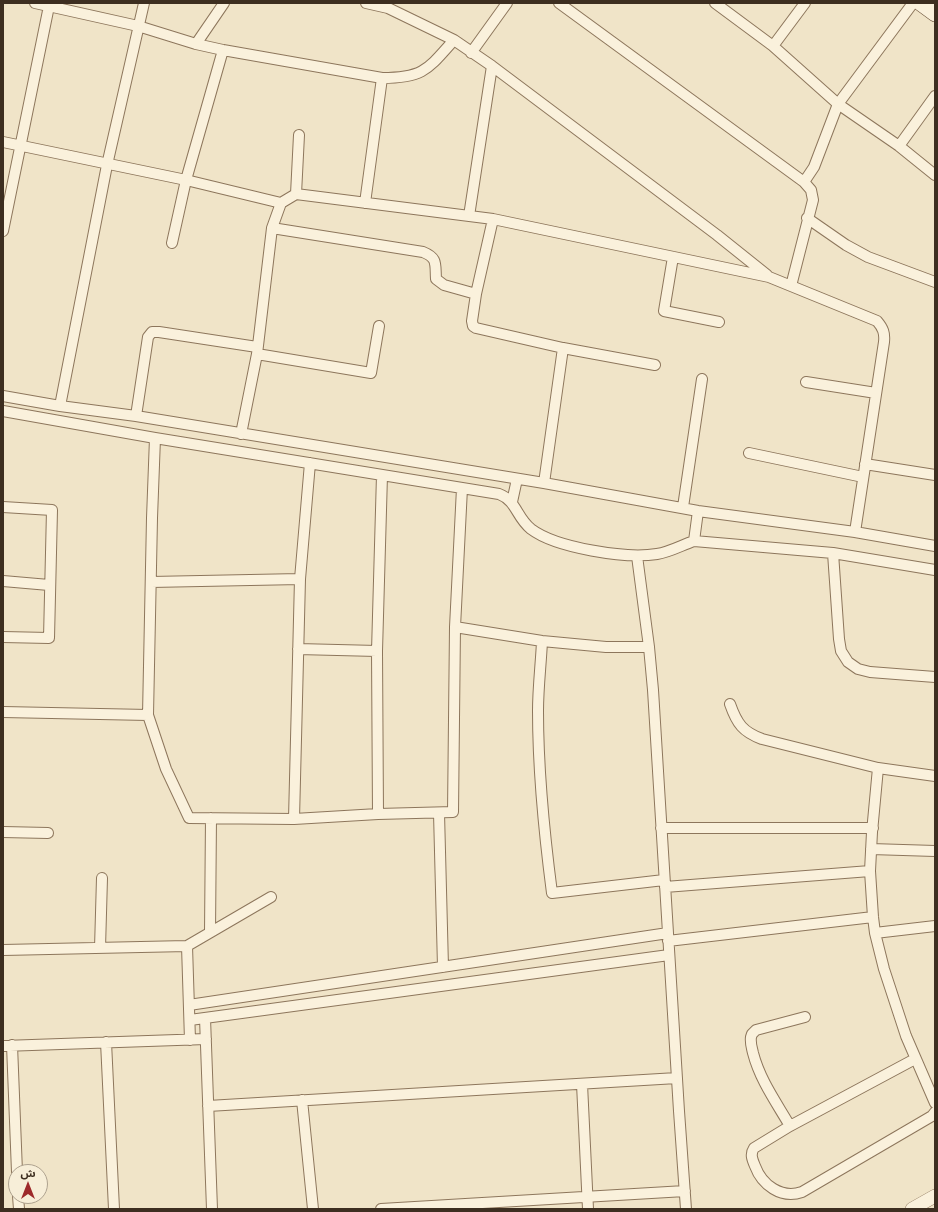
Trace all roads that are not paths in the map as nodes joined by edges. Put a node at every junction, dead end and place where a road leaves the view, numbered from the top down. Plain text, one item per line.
1 (35, 3) edge
2 (144, 3) edge
3 (224, 3) edge
4 (366, 3) edge
5 (508, 3) edge
6 (559, 3) edge
7 (715, 3) edge
8 (805, 3) edge
9 (913, 3) edge
10 (920, 3) edge
11 (49, 6) junction
12 (935, 14) edge
13 (138, 26) junction
14 (454, 40) junction
15 (196, 44) junction
16 (773, 46) junction
17 (223, 50) junction
18 (471, 53) junction
19 (492, 66) junction
20 (382, 78) junction
21 (935, 96) edge
22 (838, 104) junction
23 (299, 135) dead end
24 (3, 142) edge
25 (20, 146) junction
26 (899, 146) junction
27 (107, 165) junction
28 (935, 175) edge
29 (186, 180) junction
30 (804, 182) junction
31 (296, 194) junction
32 (281, 203) junction
33 (366, 203) junction
34 (468, 216) junction
35 (807, 218) junction
36 (493, 219) junction
37 (272, 228) junction
38 (3, 231) edge
39 (172, 243) dead end
40 (673, 257) junction
41 (769, 277) junction
42 (935, 282) edge
43 (791, 286) junction
44 (476, 294) junction
45 (719, 322) dead end
46 (379, 326) dead end
47 (563, 348) junction
48 (257, 351) junction
49 (655, 365) dead end
50 (702, 379) dead end
51 (806, 382) dead end
52 (876, 393) junction
53 (3, 396) edge
54 (60, 406) junction
55 (3, 411) edge
56 (136, 416) junction
57 (241, 434) junction
58 (155, 438) junction
59 (749, 453) dead end
60 (310, 463) junction
61 (865, 464) junction
62 (382, 475) junction
63 (935, 475) edge
64 (863, 476) junction
65 (517, 479) junction
66 (544, 483) junction
67 (462, 488) junction
68 (512, 502) junction
69 (3, 506) edge
70 (684, 507) junction
71 (698, 511) junction
72 (855, 532) junction
73 (694, 541) junction
74 (935, 546) edge
75 (832, 553) junction
76 (637, 556) junction
77 (935, 570) edge
78 (300, 579) junction
79 (3, 581) edge
80 (151, 582) junction
81 (49, 585) junction
82 (455, 627) junction
83 (3, 637) edge
84 (542, 641) junction
85 (649, 647) junction
86 (298, 649) junction
87 (377, 651) junction
88 (935, 677) edge
89 (730, 704) dead end
90 (3, 712) edge
91 (148, 715) junction
92 (878, 768) junction
93 (935, 776) edge
94 (438, 813) junction
95 (378, 814) junction
96 (211, 818) junction
97 (294, 819) junction
98 (661, 828) junction
99 (872, 828) junction
100 (3, 832) edge
101 (48, 833) dead end
102 (871, 849) junction
103 (935, 851) edge
104 (870, 871) junction
105 (102, 878) dead end
106 (665, 883) junction
107 (271, 898) dead end
108 (872, 917) junction
109 (935, 926) edge
110 (210, 932) junction
111 (875, 933) junction
112 (668, 937) junction
113 (187, 946) junction
114 (100, 948) junction
115 (3, 950) edge
116 (669, 955) junction
117 (443, 967) junction
118 (189, 1005) junction
119 (805, 1017) dead end
120 (205, 1018) junction
121 (190, 1020) junction
122 (206, 1039) junction
123 (190, 1040) junction
124 (106, 1042) junction
125 (8, 1046) edge
126 (915, 1059) junction
127 (677, 1078) junction
128 (582, 1084) junction
129 (302, 1100) junction
130 (935, 1103) edge
131 (208, 1106) junction
132 (935, 1112) edge
133 (790, 1126) junction
134 (16, 1164) edge
135 (685, 1191) junction
136 (588, 1196) junction
137 (931, 1202) edge
138 (496, 1206) edge
139 (407, 1208) edge
140 (114, 1209) edge
141 (212, 1209) edge
142 (313, 1209) edge
143 (380, 1209) edge
144 (588, 1209) edge
145 (686, 1209) edge
146 (912, 1209) edge

1 - 11 street
2 - 13 street
3 - 15 street
4 - 14 street
5 - 18 street
6 - 30 street
7 - 16 street
8 - 16 street
9 - 22 street
10 - 12 main road
11 - 13 street
11 - 25 street
13 - 15 street
13 - 27 street
14 - 18 street
14 - 20 street
15 - 17 street
16 - 22 street
17 - 20 street
17 - 29 street
18 - 19 street
19 - 34 street
19 - 41 street
20 - 33 street
21 - 26 street
22 - 26 street
22 - 30 street
23 - 31 street
24 - 25 street
25 - 27 street
25 - 38 street
26 - 28 street
27 - 29 street
27 - 54 street
29 - 32 street
29 - 39 street
30 - 35 street
31 - 32 street
31 - 33 street
32 - 37 street
33 - 34 street
34 - 36 street
35 - 42 street
35 - 43 street
36 - 40 street
36 - 44 street
37 - 44 street
37 - 48 street
40 - 41 street
40 - 45 street
41 - 43 street
43 - 52 street
44 - 47 street
46 - 48 street
47 - 49 street
47 - 66 street
48 - 56 street
48 - 57 street
50 - 70 street
51 - 52 street
52 - 61 street
53 - 54 street
54 - 56 street
55 - 58 street
56 - 57 street
57 - 65 street
58 - 60 street
58 - 80 street
59 - 64 street
60 - 62 street
60 - 78 street
61 - 63 street
61 - 64 street
62 - 67 street
62 - 87 street
64 - 72 street
65 - 66 street
65 - 68 street
66 - 70 street
67 - 68 street
67 - 82 street
68 - 76 street
69 - 81 street
70 - 71 street
71 - 72 street
71 - 73 street
72 - 74 street
73 - 75 street
73 - 76 street
75 - 77 street
75 - 88 street
76 - 85 street
78 - 80 street
78 - 86 street
79 - 81 street
80 - 91 street
81 - 83 street
82 - 84 street
82 - 94 street
84 - 85 street
84 - 106 street
85 - 98 street
86 - 87 street
86 - 97 street
87 - 95 street
89 - 92 street
90 - 91 street
91 - 96 street
92 - 93 street
92 - 99 street
94 - 95 street
94 - 117 street
95 - 97 street
96 - 97 street
96 - 110 street
98 - 99 street
98 - 106 street
99 - 102 street
100 - 101 street
102 - 103 street
102 - 104 street
104 - 106 street
104 - 108 street
105 - 114 street
106 - 112 street
107 - 110 street
108 - 111 street
108 - 112 street
109 - 111 street
110 - 113 street
111 - 126 street
112 - 116 street
112 - 117 street
113 - 114 street
113 - 118 street
114 - 115 street
116 - 120 street
116 - 127 street
117 - 118 street
118 - 121 street
119 - 133 street
120 - 121 street
120 - 122 street
121 - 123 street
122 - 123 street
122 - 131 street
123 - 124 street
124 - 125 street
124 - 140 street
125 - 134 street
126 - 130 street
126 - 133 street
127 - 128 street
127 - 135 street
128 - 129 street
128 - 136 street
129 - 131 street
129 - 142 street
131 - 141 street
132 - 133 street
135 - 136 street
135 - 145 street
136 - 138 street
136 - 144 street
137 - 146 street
138 - 139 street
139 - 143 street

